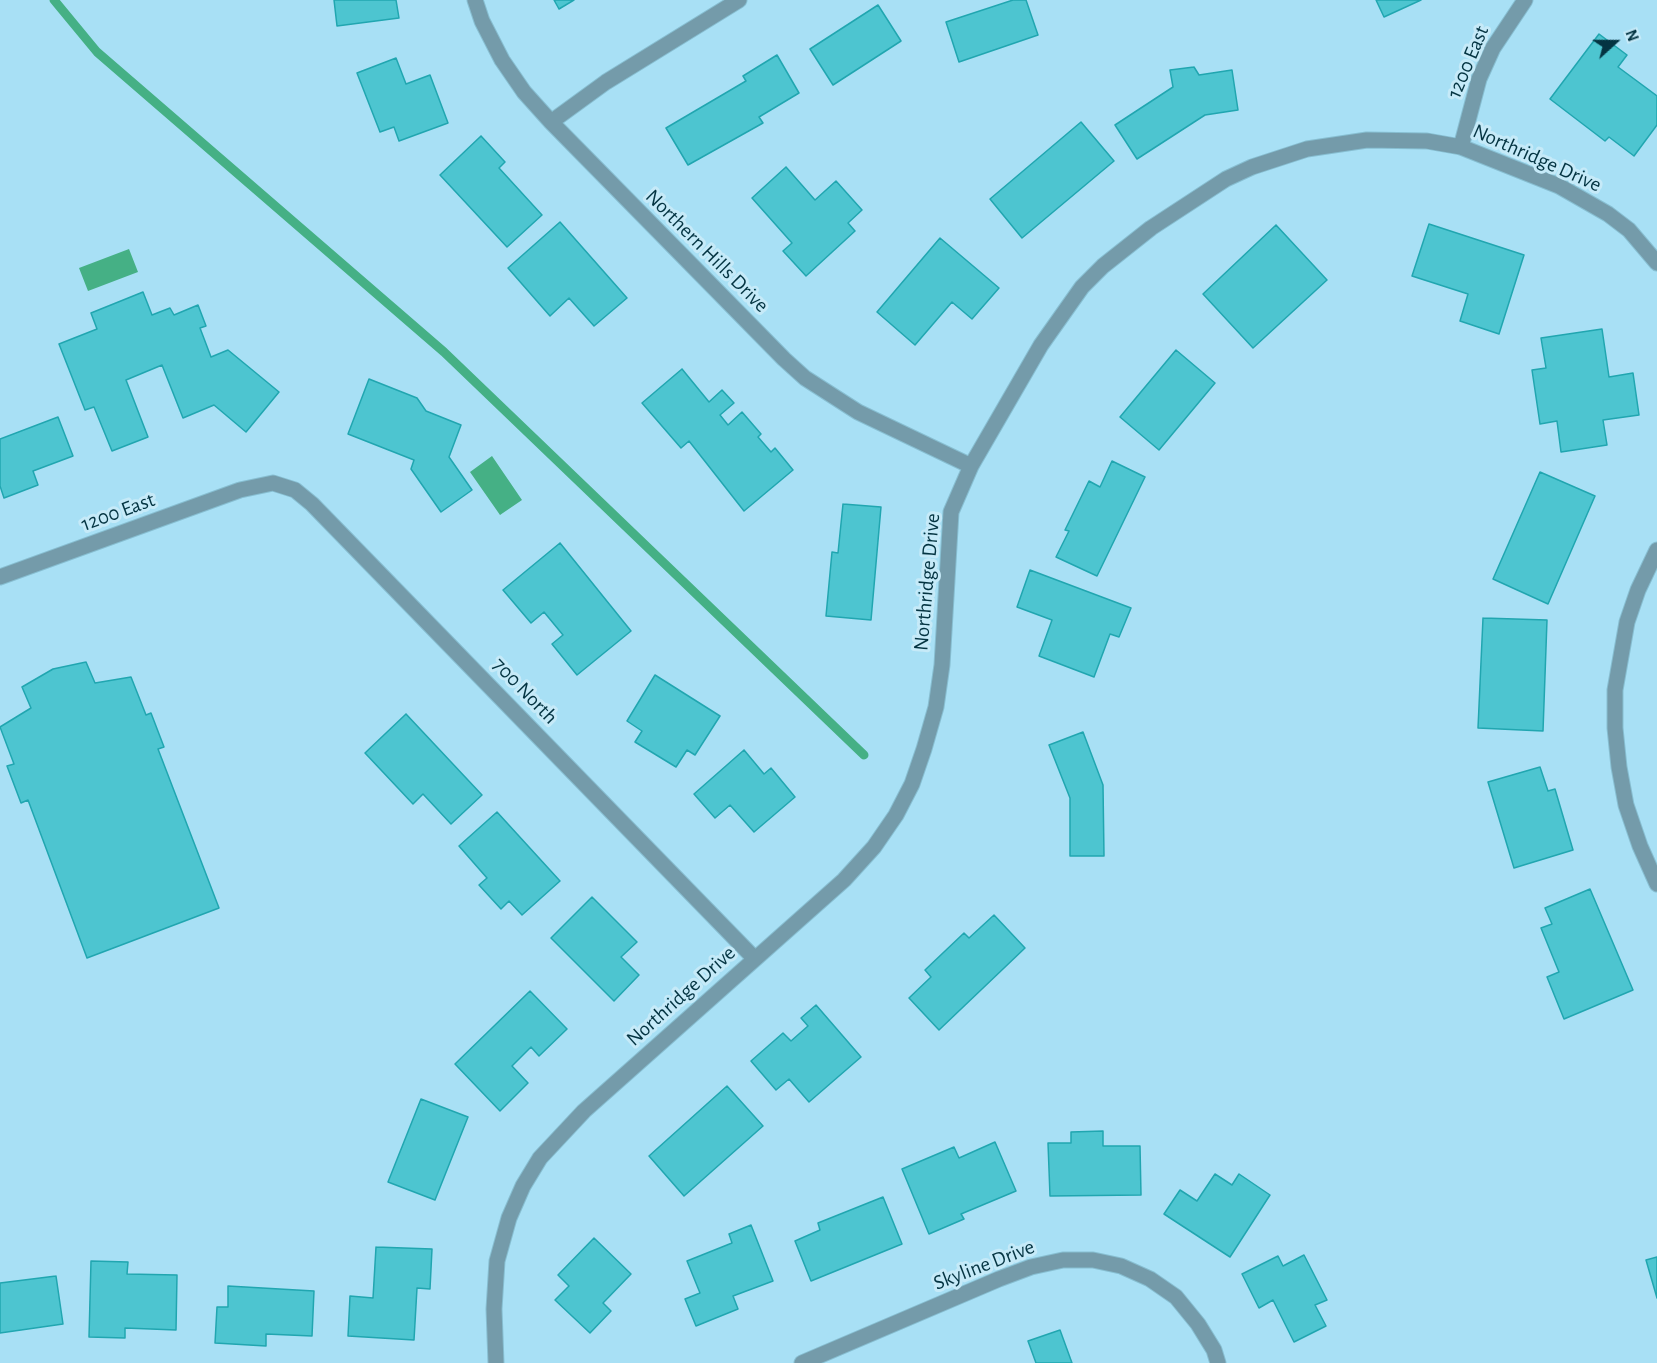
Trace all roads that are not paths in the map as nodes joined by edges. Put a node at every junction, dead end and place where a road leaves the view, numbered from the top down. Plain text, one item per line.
1 (475, 0) edge
2 (739, 0) edge
3 (1525, 0) edge
4 (551, 122) junction
5 (1461, 147) junction
6 (1657, 263) edge
7 (971, 466) junction
8 (250, 487) joint
9 (1657, 550) edge
10 (0, 577) edge
11 (1657, 884) edge
12 (755, 958) junction
13 (496, 1363) edge
14 (802, 1363) edge
15 (1218, 1363) edge

1 - 4 street, Northern Hills Drive
2 - 4 street
3 - 5 street, 1200 East
4 - 7 street, Northern Hills Drive
5 - 6 street, Northridge Drive
5 - 7 street, Northridge Drive
7 - 12 street, Northridge Drive
8 - 10 street, 1200 East
8 - 12 street, 700 North
9 - 11 street
12 - 13 street, Northridge Drive
14 - 15 street, Skyline Drive

